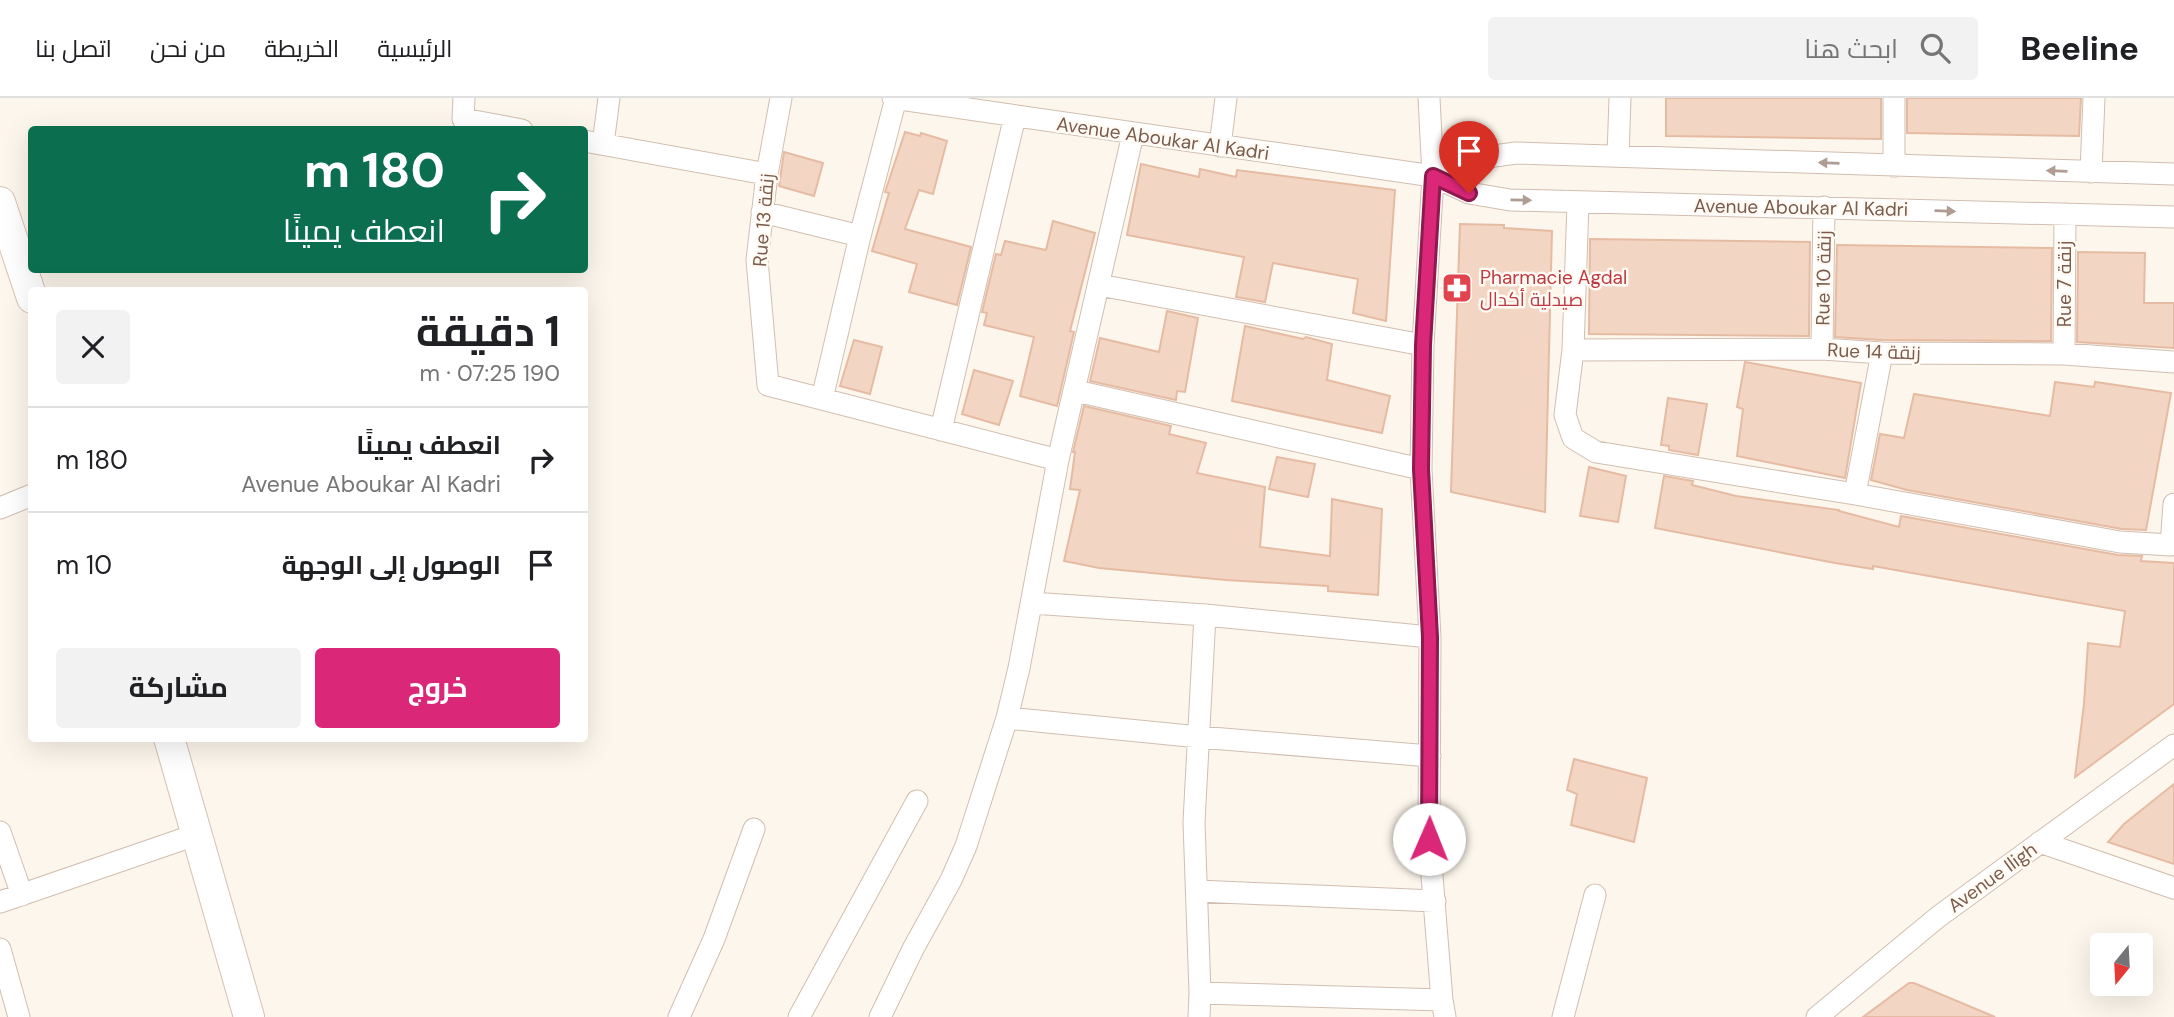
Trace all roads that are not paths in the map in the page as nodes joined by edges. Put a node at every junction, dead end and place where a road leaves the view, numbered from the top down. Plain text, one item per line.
1 (464, 98) edge
2 (609, 98) edge
3 (781, 98) edge
4 (895, 98) edge
5 (1226, 98) edge
6 (1429, 98) edge
7 (1620, 98) edge
8 (1894, 98) edge
9 (2094, 98) edge
10 (949, 102) edge
11 (1015, 116) junction
12 (501, 126) edge
13 (1133, 134) junction
14 (594, 142) edge
15 (1220, 146) junction
16 (1618, 156) junction
17 (1894, 166) junction
18 (2091, 172) junction
19 (767, 174) junction
20 (2174, 174) edge
21 (1433, 176) junction
22 (0, 202) edge
23 (1578, 202) junction
24 (1824, 208) junction
25 (762, 212) junction
26 (2065, 214) junction
27 (2174, 216) edge
28 (860, 236) junction
29 (1100, 285) junction
30 (28, 287) edge
31 (1423, 345) junction
32 (1822, 349) junction
33 (1573, 350) junction
34 (1882, 353) junction
35 (2064, 354) junction
36 (2174, 362) edge
37 (1076, 391) junction
38 (822, 399) junction
39 (941, 430) junction
40 (1058, 460) junction
41 (1421, 469) junction
42 (1855, 494) junction
43 (28, 497) edge
44 (2174, 504) edge
45 (0, 508) edge
46 (1032, 603) junction
47 (1205, 615) junction
48 (1430, 637) junction
49 (1007, 718) junction
50 (1199, 737) junction
51 (170, 742) edge
52 (2174, 745) edge
53 (1430, 756) junction
54 (917, 801) dead end
55 (754, 829) dead end
56 (0, 832) edge
57 (198, 834) junction
58 (2040, 842) junction
59 (2174, 888) edge
60 (1197, 891) junction
61 (22, 895) junction
62 (1595, 895) dead end
63 (1436, 901) junction
64 (0, 902) edge
65 (0, 949) edge
66 (1200, 993) junction
67 (1444, 1008) edge
68 (1822, 1015) edge
69 (19, 1017) edge
70 (249, 1017) edge
71 (679, 1017) edge
72 (799, 1017) edge
73 (880, 1017) edge
74 (1199, 1017) edge
75 (1563, 1017) edge

1 - 12 street
2 - 14 street
3 - 19 street, Rue 13 زنقة
4 - 10 street, Avenue Aboukar Al Kadri
4 - 28 street
5 - 15 street
6 - 21 street
7 - 16 street
8 - 17 street
9 - 18 street
10 - 11 street, Avenue Aboukar Al Kadri
11 - 13 street, Avenue Aboukar Al Kadri
11 - 39 street
13 - 15 street, Avenue Aboukar Al Kadri
13 - 29 street
14 - 19 street
15 - 21 street, Avenue Aboukar Al Kadri
17 -> 16 street
16 - 21 street
18 -> 17 street
18 - 20 street
19 - 25 street, Rue 13 زنقة
21 -> 23 street, Avenue Aboukar Al Kadri
21 - 31 street
22 - 30 main road
23 - 24 street, Avenue Aboukar Al Kadri
23 - 33 street
24 -> 26 street, Avenue Aboukar Al Kadri
24 - 32 street, Rue 10 زنقة
25 - 28 street
25 - 38 street, Rue 13 زنقة
26 - 27 street, Avenue Aboukar Al Kadri
26 - 35 street, Rue 7 زنقة
28 - 38 street
29 - 31 street
29 - 37 street
31 - 41 street
32 - 33 street, Rue 14 زنقة
32 - 34 street, Rue 14 زنقة
33 - 42 street
34 - 35 street, Rue 14 زنقة
34 - 42 street
35 - 36 street, Rue 14 زنقة
37 - 40 street
37 - 41 street
38 - 39 street
39 - 40 street
40 - 46 street
41 - 48 street
42 - 44 street
43 - 45 street
46 - 47 street
46 - 49 street
47 - 48 street
47 - 50 street
48 - 53 street
49 - 50 street
49 - 73 street
50 - 53 street
50 - 60 street
51 - 57 main road
52 - 58 street, Avenue Iligh
53 - 63 street
54 - 72 street
55 - 71 street
56 - 61 street
57 - 61 street
57 - 70 main road
58 - 59 street
58 - 68 street, Avenue Iligh
60 - 63 street
60 - 66 street
61 - 64 street
62 - 75 street
63 - 67 street
65 - 69 street
66 - 67 street
66 - 74 street

